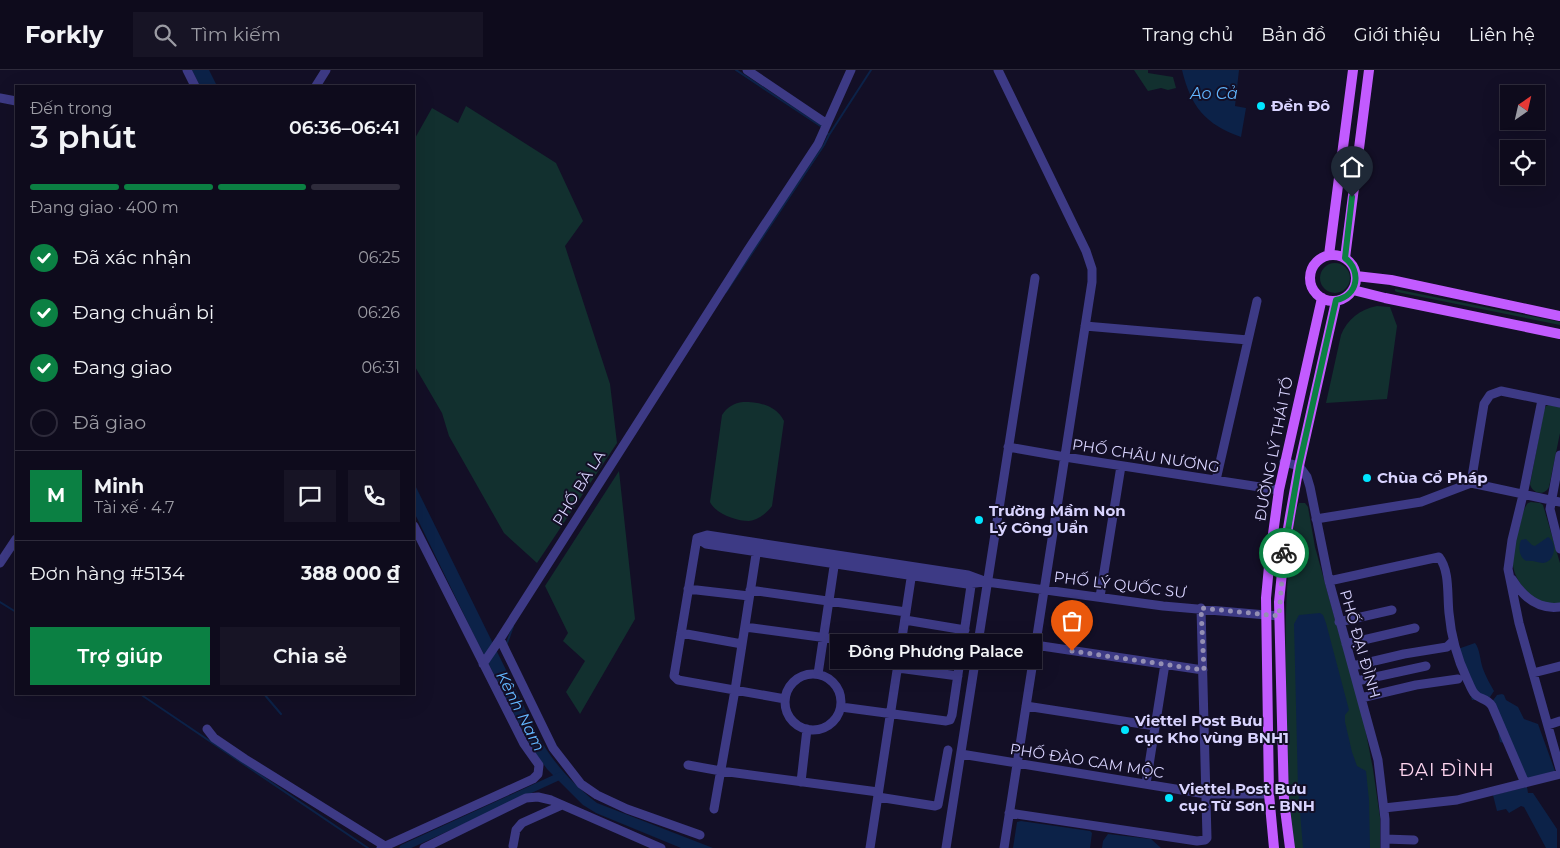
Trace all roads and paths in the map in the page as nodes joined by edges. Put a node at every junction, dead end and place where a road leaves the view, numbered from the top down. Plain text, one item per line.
1 (187, 70) edge
2 (326, 70) edge
3 (747, 70) edge
4 (852, 70) edge
5 (998, 70) edge
6 (1353, 70) edge
7 (1369, 70) edge
8 (194, 85) edge
9 (317, 85) edge
10 (0, 98) edge
11 (15, 101) edge
12 (827, 124) junction
13 (1329, 255) junction
14 (1345, 258) junction
15 (1356, 276) junction
16 (1035, 278) dead end
17 (1353, 290) junction
18 (1322, 298) junction
19 (1336, 300) junction
20 (1257, 301) dead end
21 (1560, 316) edge
22 (1085, 326) junction
23 (1560, 334) edge
24 (1248, 340) junction
25 (1542, 400) junction
26 (1560, 403) edge
27 (1008, 447) junction
28 (1560, 455) edge
29 (1065, 457) junction
30 (1284, 462) junction
31 (1121, 466) junction
32 (1299, 466) junction
33 (1216, 480) junction
34 (1471, 483) junction
35 (1279, 490) junction
36 (1523, 495) junction
37 (1555, 501) edge
38 (1316, 519) junction
39 (415, 528) edge
40 (15, 540) edge
41 (757, 548) junction
42 (1560, 549) edge
43 (835, 559) junction
44 (0, 563) edge
45 (912, 571) junction
46 (1509, 575) junction
47 (972, 580) junction
48 (1329, 581) junction
49 (987, 582) junction
50 (688, 589) junction
51 (1044, 590) junction
52 (750, 593) junction
53 (1100, 597) junction
54 (1529, 599) junction
55 (829, 601) junction
56 (1201, 608) junction
57 (1560, 608) edge
58 (1392, 610) dead end
59 (1265, 615) junction
60 (1517, 615) junction
61 (905, 616) junction
62 (1279, 616) junction
63 (1339, 622) junction
64 (745, 627) junction
65 (1415, 628) dead end
66 (965, 630) junction
67 (681, 633) junction
68 (823, 637) junction
69 (500, 639) junction
70 (1453, 641) junction
71 (742, 644) junction
72 (1346, 644) junction
73 (1036, 645) junction
74 (901, 648) junction
75 (483, 663) junction
76 (1165, 664) junction
77 (1353, 666) junction
78 (1426, 666) dead end
79 (1560, 666) edge
80 (898, 668) junction
81 (1204, 670) junction
82 (1533, 673) junction
83 (818, 674) junction
84 (958, 676) junction
85 (1458, 679) dead end
86 (1357, 681) junction
87 (735, 690) junction
88 (1361, 698) junction
89 (785, 699) junction
90 (841, 706) junction
91 (1026, 706) junction
92 (891, 714) junction
93 (1560, 721) edge
94 (1548, 725) junction
95 (1155, 726) junction
96 (207, 729) dead end
97 (807, 729) junction
98 (948, 750) dead end
99 (960, 754) junction
100 (1017, 763) junction
101 (688, 765) dead end
102 (1560, 769) edge
103 (721, 771) junction
104 (1560, 774) edge
105 (802, 782) junction
106 (1525, 783) junction
107 (1146, 784) junction
108 (878, 794) junction
109 (1206, 794) junction
110 (1269, 794) junction
111 (562, 804) junction
112 (1384, 808) junction
113 (714, 809) dead end
114 (1009, 813) junction
115 (700, 835) dead end
116 (1414, 840) dead end
117 (1385, 843) edge
118 (513, 846) dead end
119 (383, 847) edge
120 (424, 848) edge
121 (661, 848) edge
122 (870, 848) edge
123 (946, 848) edge
124 (1004, 848) edge
125 (1274, 848) edge
126 (1290, 848) edge

1 - 8 street
2 - 9 street
3 - 12 street
4 - 12 street, PHỐ BÀ LA
5 - 22 street
6 - 13 main road
7 - 14 main road
10 - 11 street
12 - 69 street, PHỐ BÀ LA
13 - 14 main road
13 - 18 main road
14 - 15 main road
15 - 17 main road
15 - 21 main road
16 - 27 street
17 - 19 main road
17 - 23 main road
18 - 19 main road
18 - 30 main road, ĐƯỜNG LÝ THÁI TỔ
19 - 32 main road, ĐƯỜNG LÝ THÁI TỔ
20 - 24 street
22 - 24 street
22 - 29 street
24 - 33 street
25 - 26 street
25 - 34 street
25 - 36 street
27 - 29 street, PHỐ CHÂU NƯƠNG
27 - 49 street
28 - 37 street
29 - 31 street, PHỐ CHÂU NƯƠNG
29 - 51 street
30 - 32 street
30 - 35 main road, ĐƯỜNG LÝ THÁI TỔ
31 - 33 street, PHỐ CHÂU NƯƠNG
31 - 53 street
32 - 38 street, PHỐ ĐẠI ĐÌNH
32 - 62 main road, ĐƯỜNG LÝ THÁI TỔ
33 - 35 street, PHỐ CHÂU NƯƠNG
34 - 36 street
34 - 38 street
35 - 59 main road, ĐƯỜNG LÝ THÁI TỔ
36 - 37 street
36 - 46 street
37 - 42 street
38 - 48 street, PHỐ ĐẠI ĐÌNH
39 - 75 street
40 - 44 street
41 - 43 street, PHỐ LÝ QUỐC SƯ
41 - 50 street, PHỐ LÝ QUỐC SƯ
41 - 52 street
43 - 45 street, PHỐ LÝ QUỐC SƯ
43 - 55 street
45 - 47 street, PHỐ LÝ QUỐC SƯ
45 - 61 street
46 - 54 street
46 - 60 street
47 - 49 street, PHỐ LÝ QUỐC SƯ
47 - 66 street
48 - 63 street, PHỐ ĐẠI ĐÌNH
48 - 70 street
49 - 51 street, PHỐ LÝ QUỐC SƯ
49 - 99 street
50 - 52 street
50 - 67 street
51 - 53 street, PHỐ LÝ QUỐC SƯ
51 - 73 street
52 - 55 street
52 - 64 street
53 - 56 street, PHỐ LÝ QUỐC SƯ
54 - 57 street
54 - 60 street
55 - 61 street
55 - 68 street
56 - 59 street, PHỐ LÝ QUỐC SƯ
56 - 81 street
58 - 63 street
59 - 62 street, PHỐ LÝ QUỐC SƯ
59 - 110 main road, ĐƯỜNG LÝ THÁI TỔ
60 - 82 street
61 - 66 street
61 - 74 street
62 - 126 main road, ĐƯỜNG LÝ THÁI TỔ
63 - 72 street, PHỐ ĐẠI ĐÌNH
64 - 68 street
64 - 71 street
65 - 72 street
66 - 84 street
67 - 71 street
67 - 87 street
68 - 74 street
68 - 83 street
69 - 75 street, PHỐ BÀ LA
69 - 115 street
70 - 77 street
70 - 106 street
71 - 87 street
72 - 77 street, PHỐ ĐẠI ĐÌNH
73 - 76 street
73 - 91 street
74 - 80 street
75 - 119 street
76 - 81 street
76 - 95 street
77 - 86 street, PHỐ ĐẠI ĐÌNH
78 - 86 street
79 - 82 street
80 - 84 street
80 - 92 street
81 - 109 street
82 - 94 street
83 - 89 street
83 - 90 street
84 - 92 street
85 - 88 street
86 - 88 street, PHỐ ĐẠI ĐÌNH
87 - 89 street
87 - 103 street
88 - 112 street, PHỐ ĐẠI ĐÌNH
89 - 97 street
90 - 92 street
90 - 97 street
91 - 95 street
91 - 100 street
92 - 108 street
93 - 94 street
94 - 102 street
95 - 107 street
96 - 119 street
97 - 105 street
98 - 108 street
99 - 100 street, PHỐ ĐÀO CAM MỘC
99 - 123 street
100 - 107 street, PHỐ ĐÀO CAM MỘC
100 - 114 street
101 - 103 street
103 - 105 street
103 - 113 street
104 - 106 street
105 - 108 street
106 - 112 street
107 - 109 street, PHỐ ĐÀO CAM MỘC
108 - 122 street
109 - 110 street, PHỐ ĐÀO CAM MỘC
109 - 114 street
110 - 125 main road, ĐƯỜNG LÝ THÁI TỔ
111 - 118 street
111 - 120 street
111 - 121 street
112 - 117 street, PHỐ ĐẠI ĐÌNH
114 - 124 street
116 - 117 street

